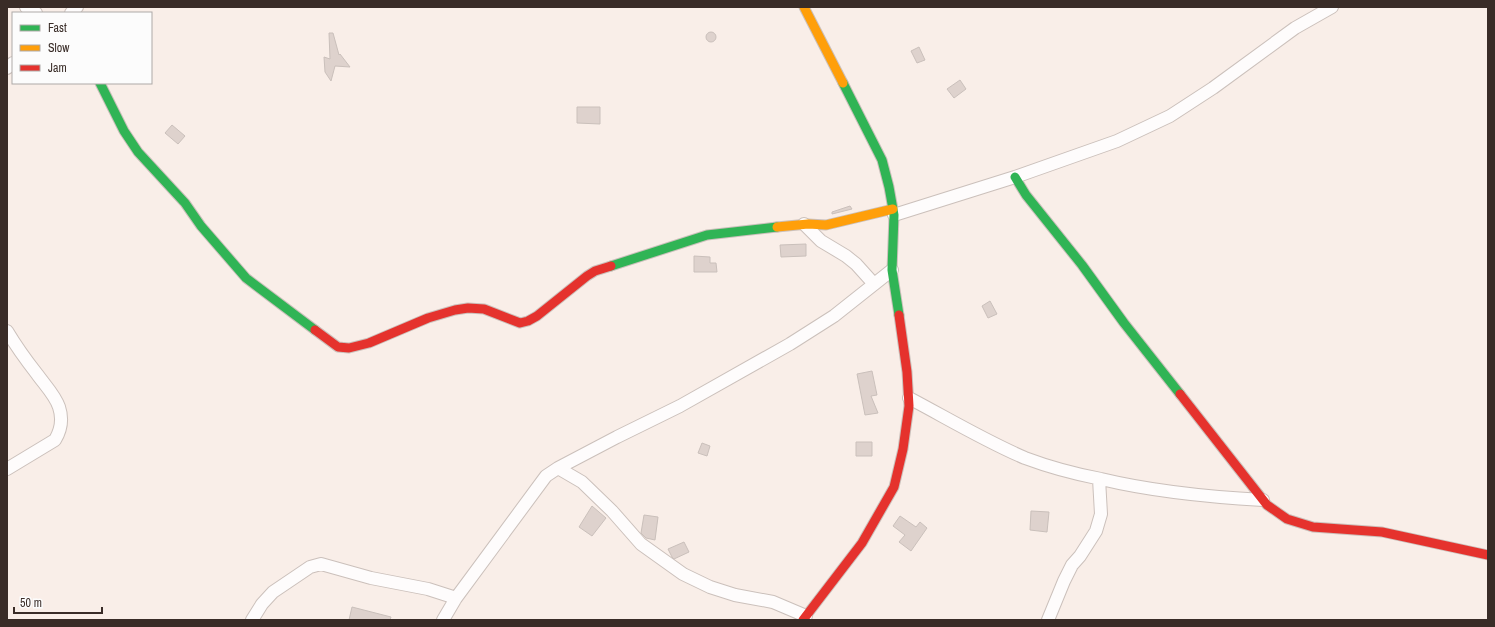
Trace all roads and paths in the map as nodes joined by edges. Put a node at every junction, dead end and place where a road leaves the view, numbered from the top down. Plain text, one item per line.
1 (804, 7) edge
2 (1332, 7) edge
3 (101, 84) edge
4 (1015, 177) junction
5 (894, 212) junction
6 (804, 224) junction
7 (892, 270) junction
8 (874, 284) junction
9 (7, 331) edge
10 (909, 398) junction
11 (7, 468) edge
12 (558, 468) junction
13 (1099, 479) junction
14 (1263, 500) junction
15 (1488, 555) edge
16 (456, 598) junction
17 (805, 618) edge
18 (252, 620) edge
19 (443, 620) edge
20 (1048, 620) edge

1 - 5 street
2 - 4 street
3 - 6 street
4 - 5 street
4 - 14 street
5 - 6 street
5 - 7 street
6 - 8 street
7 - 8 street
7 - 10 street
8 - 12 street
9 - 11 street
10 - 13 street
10 - 17 street
12 - 16 street
12 - 17 street
13 - 14 street
13 - 20 street
14 - 15 street
16 - 18 street
16 - 19 street

